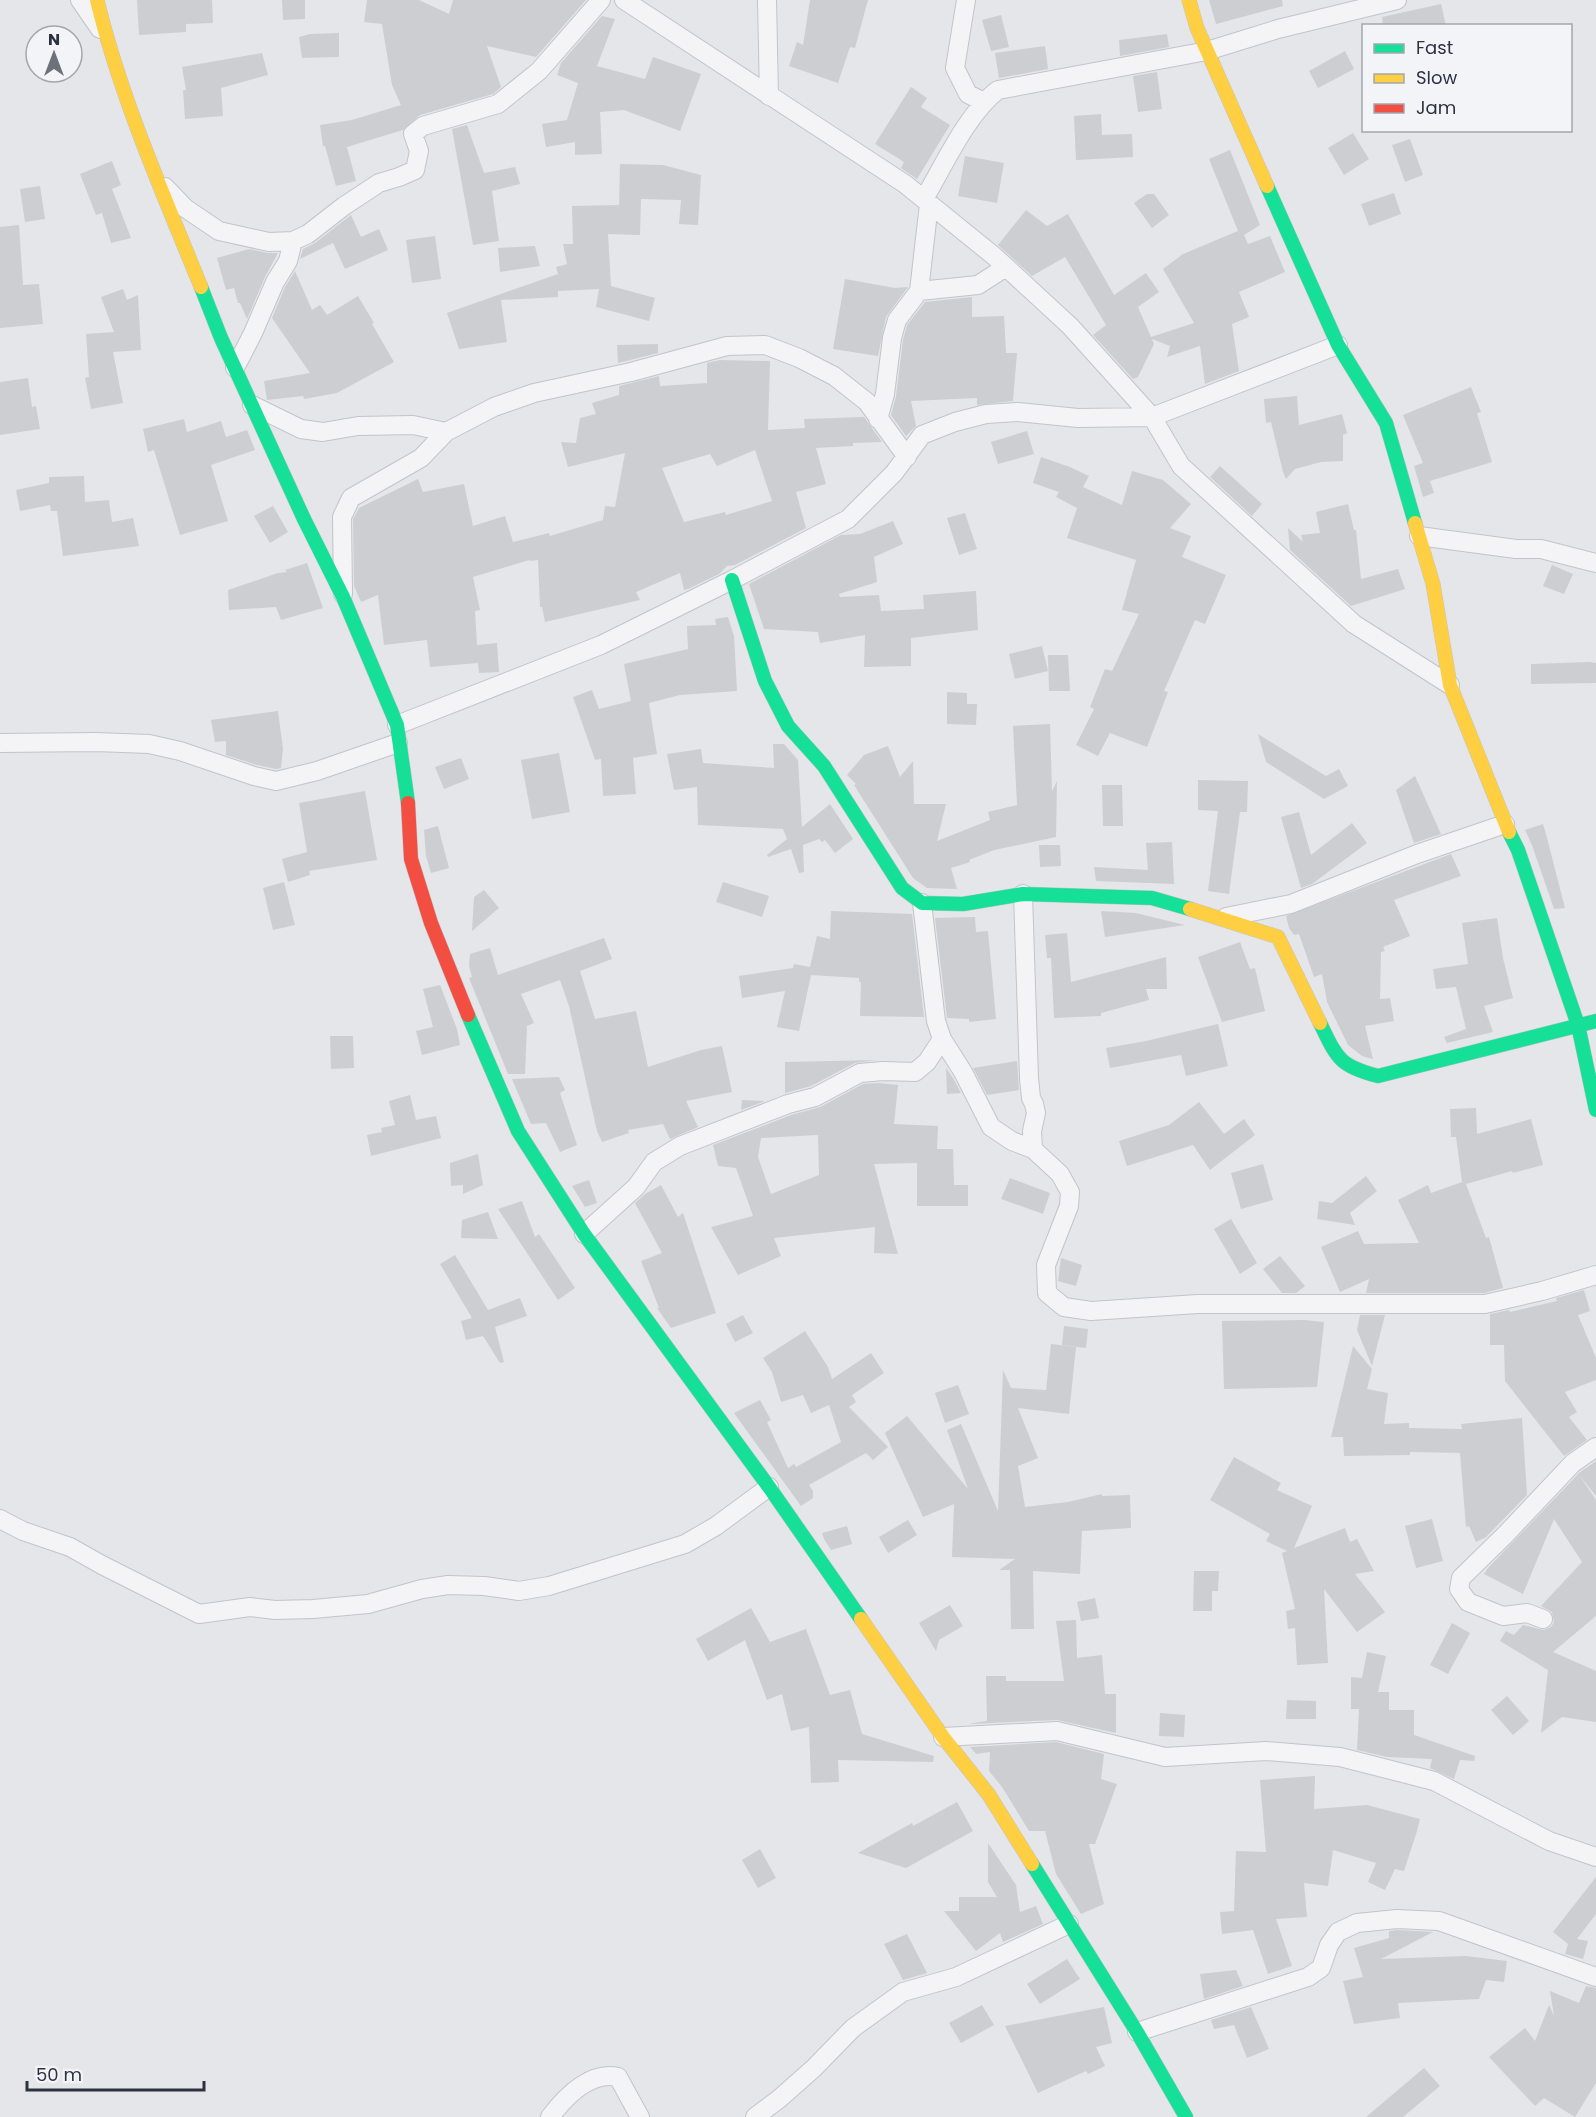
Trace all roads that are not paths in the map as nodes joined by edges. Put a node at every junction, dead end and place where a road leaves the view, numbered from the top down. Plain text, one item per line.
1 (80, 0) edge
2 (97, 0) edge
3 (600, 0) edge
4 (624, 0) edge
5 (767, 0) edge
6 (966, 0) edge
7 (1189, 0) edge
8 (1397, 0) edge
9 (106, 37) junction
10 (1207, 51) junction
11 (768, 96) junction
12 (984, 102) junction
13 (157, 179) junction
14 (927, 202) junction
15 (293, 241) junction
16 (1006, 267) junction
17 (919, 291) junction
18 (1338, 345) junction
19 (235, 368) junction
20 (252, 405) junction
21 (1152, 417) junction
22 (878, 419) junction
23 (446, 432) junction
24 (906, 457) junction
25 (1419, 536) junction
26 (1596, 563) edge
27 (732, 580) junction
28 (343, 597) junction
29 (1450, 685) junction
30 (398, 725) junction
31 (0, 743) edge
32 (398, 743) junction
33 (1505, 824) junction
34 (1023, 894) junction
35 (922, 903) junction
36 (1224, 918) junction
37 (1596, 1021) edge
38 (1578, 1025) junction
39 (942, 1039) junction
40 (1596, 1110) edge
41 (1033, 1149) junction
42 (584, 1234) junction
43 (1596, 1275) edge
44 (1596, 1447) edge
45 (768, 1487) junction
46 (0, 1519) edge
47 (1544, 1619) dead end
48 (943, 1737) junction
49 (1596, 1857) edge
50 (1069, 1924) junction
51 (1596, 1977) edge
52 (1137, 2032) junction
53 (550, 2117) edge
54 (640, 2117) edge
55 (755, 2117) edge
56 (1186, 2117) edge

1 - 9 street
2 - 9 street
3 - 15 street
4 - 11 street
5 - 11 street
6 - 12 street
7 - 10 street
8 - 10 street
9 - 13 street
10 - 12 street
10 - 18 street
11 - 14 street
12 - 14 street
13 - 15 street
13 - 19 street
14 - 16 street
14 - 17 street
15 - 19 street
16 - 17 street
16 - 21 street
17 - 22 street
18 - 21 street
18 - 25 street
19 - 20 street
20 - 23 street
20 - 28 street
21 - 24 street
21 - 29 street
22 - 23 street
22 - 24 street
23 - 28 street
24 - 27 street
25 - 26 street
25 - 29 street
27 - 30 street
27 - 35 street
28 - 30 street
29 - 33 street
30 - 32 street
31 - 32 street
32 - 42 street
33 - 36 street
33 - 38 street
34 - 35 street
34 - 36 street
34 - 41 street
35 - 39 street
36 - 38 street
37 - 38 street
38 - 40 street
39 - 41 street
39 - 42 street
41 - 43 street
42 - 45 street
44 - 47 street
45 - 46 street
45 - 48 street
48 - 49 street
48 - 50 street
50 - 52 street
50 - 55 street
51 - 52 street
52 - 56 street
53 - 54 street

